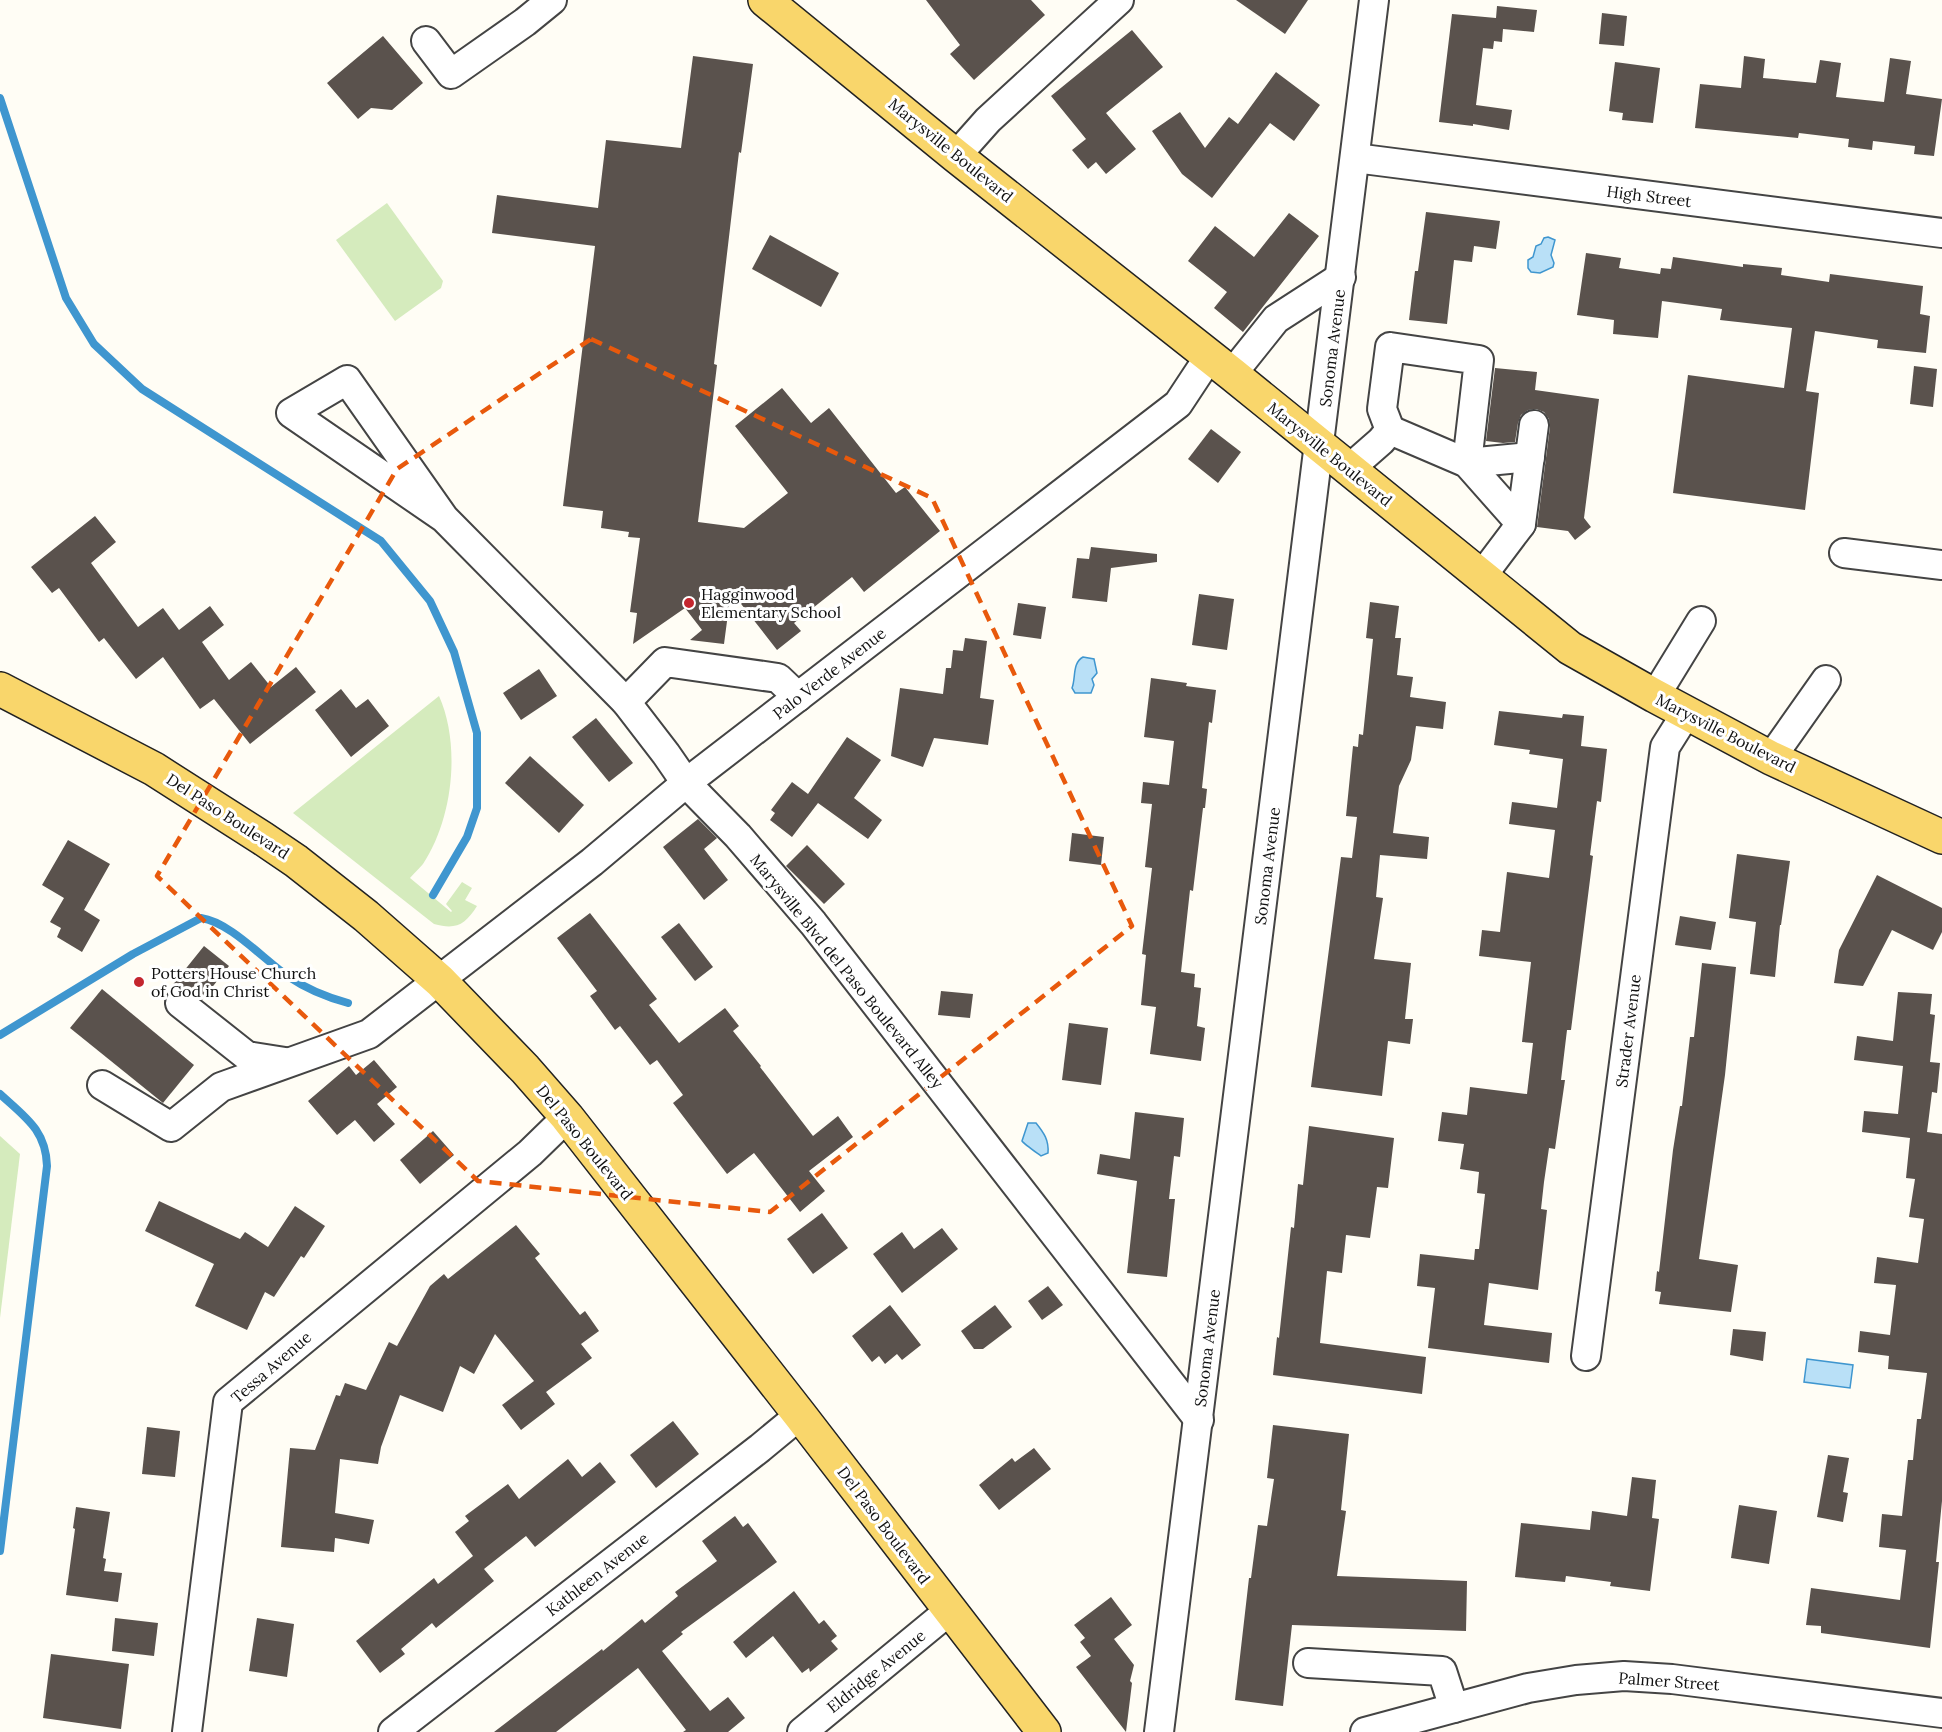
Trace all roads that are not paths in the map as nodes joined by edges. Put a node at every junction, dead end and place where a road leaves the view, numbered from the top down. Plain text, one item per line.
1 (552, 0) edge
2 (765, 0) edge
3 (1119, 0) edge
4 (1374, 0) edge
5 (426, 40) dead end
6 (956, 156) junction
7 (1355, 158) junction
8 (1942, 234) edge
9 (1341, 278) junction
10 (1220, 365) junction
11 (1386, 420) junction
12 (1534, 425) dead end
13 (1319, 446) junction
14 (1530, 457) junction
15 (1467, 463) junction
16 (1349, 469) junction
17 (444, 518) junction
18 (1521, 524) junction
19 (1844, 553) dead end
20 (1942, 565) edge
21 (1481, 577) junction
22 (1701, 621) dead end
23 (1826, 680) dead end
24 (0, 689) edge
25 (1655, 696) junction
26 (798, 697) junction
27 (626, 702) junction
28 (1687, 712) junction
29 (1771, 758) junction
30 (686, 783) junction
31 (1942, 837) edge
32 (440, 981) junction
33 (180, 1004) dead end
34 (287, 1062) junction
35 (102, 1085) dead end
36 (567, 1118) junction
37 (1586, 1356) dead end
38 (800, 1415) junction
39 (1199, 1420) junction
40 (950, 1611) junction
41 (1308, 1663) dead end
42 (1454, 1708) junction
43 (1942, 1713) edge
44 (187, 1732) edge
45 (393, 1732) edge
46 (802, 1732) edge
47 (1044, 1732) edge
48 (1159, 1732) edge
49 (1365, 1732) edge

1 - 5 street
2 - 6 main road, Marysville Boulevard
3 - 6 street
4 - 7 street, Sonoma Avenue
6 - 10 main road, Marysville Boulevard
7 - 8 street, High Street
7 - 9 street, Sonoma Avenue
9 - 10 street, Palo Verde Avenue
9 - 13 street, Sonoma Avenue
10 - 13 main road, Marysville Boulevard
10 - 26 street, Palo Verde Avenue
11 - 15 street
11 - 15 street
11 - 16 street
12 - 14 street
13 - 16 main road, Marysville Boulevard
13 - 39 street, Sonoma Avenue
14 - 15 street
14 - 18 street
15 - 18 street
16 - 21 main road, Marysville Boulevard
17 - 17 street, Marysville Blvd del Paso Boulevard Alley
17 - 27 street, Marysville Blvd del Paso Boulevard Alley
18 - 21 street
19 - 20 street
21 - 25 main road, Marysville Boulevard
22 - 25 street
23 - 29 street
24 - 32 main road, Del Paso Boulevard
25 - 28 main road, Marysville Boulevard
26 - 27 street
26 - 30 street, Palo Verde Avenue
27 - 30 street, Marysville Blvd del Paso Boulevard Alley
28 - 29 main road, Marysville Boulevard
28 - 37 street, Strader Avenue
29 - 31 main road, Marysville Boulevard
30 - 32 street, Palo Verde Avenue
30 - 39 street, Marysville Blvd del Paso Boulevard Alley
32 - 34 street, Palo Verde Avenue
32 - 36 main road, Del Paso Boulevard
33 - 34 street
34 - 35 street, Palo Verde Avenue
36 - 38 main road, Del Paso Boulevard
36 - 44 street, Tessa Avenue
38 - 40 main road, Del Paso Boulevard
38 - 45 street, Kathleen Avenue
39 - 48 street, Sonoma Avenue
40 - 46 street, Eldridge Avenue
40 - 47 main road, Del Paso Boulevard
41 - 42 street
42 - 43 street, Palmer Street
42 - 49 street, Palmer Street

